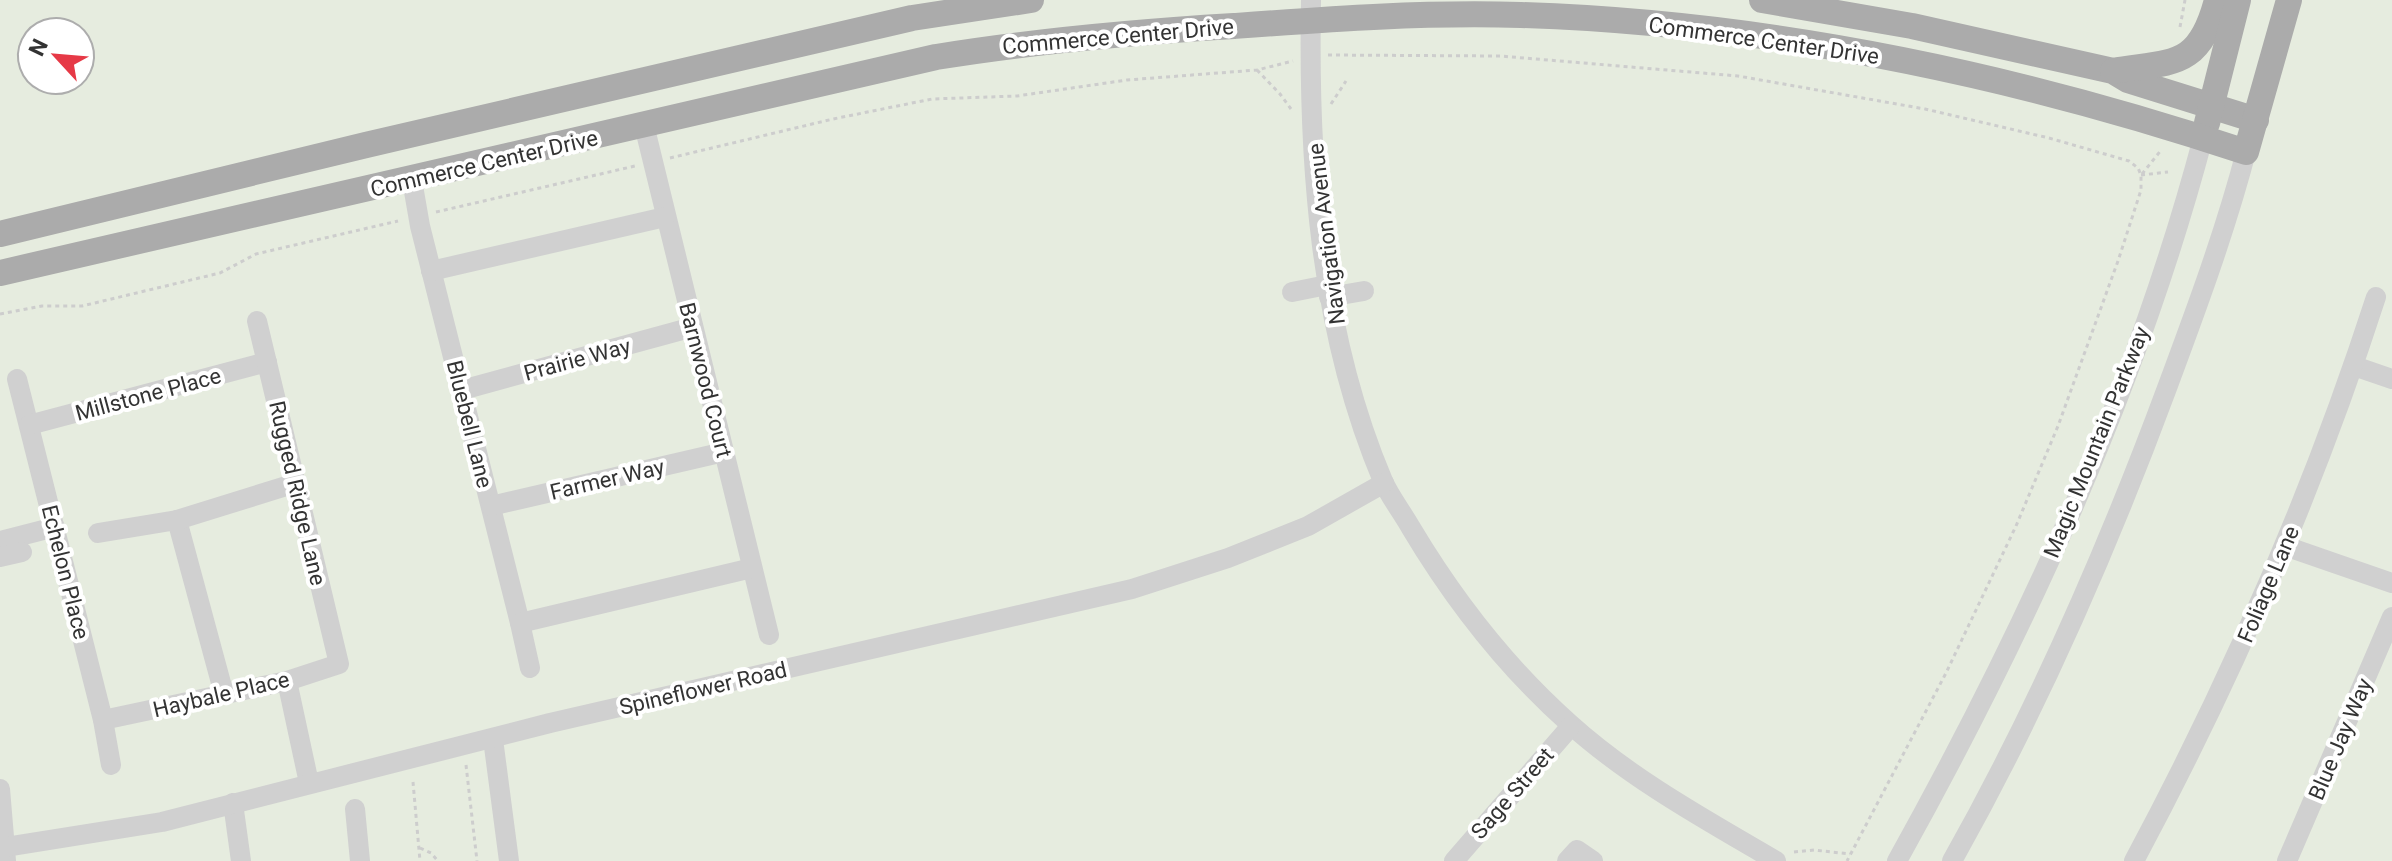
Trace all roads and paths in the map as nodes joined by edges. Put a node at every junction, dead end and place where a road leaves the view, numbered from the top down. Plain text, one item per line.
1 (1031, 0) edge
2 (1762, 0) edge
3 (2185, 0) edge
4 (2217, 0) edge
5 (2238, 0) edge
6 (2289, 0) edge
7 (1310, 10) edge
8 (2181, 32) dead end
9 (1340, 53) dead end
10 (1282, 63) dead end
11 (1257, 70) junction
12 (2113, 71) junction
13 (1280, 94) dead end
14 (2211, 106) junction
15 (2256, 120) junction
16 (644, 125) junction
17 (2203, 138) junction
18 (2162, 150) dead end
19 (2246, 152) junction
20 (652, 162) junction
21 (2168, 172) dead end
22 (2141, 175) junction
23 (412, 180) junction
24 (418, 216) junction
25 (665, 217) junction
26 (0, 234) edge
27 (431, 271) junction
28 (0, 273) edge
29 (1328, 291) junction
30 (1364, 291) dead end
31 (1292, 292) dead end
32 (2376, 297) dead end
33 (0, 314) edge
34 (257, 321) dead end
35 (693, 327) junction
36 (267, 362) junction
37 (2354, 366) junction
38 (17, 379) dead end
39 (2392, 379) edge
40 (462, 390) junction
41 (29, 425) junction
42 (724, 452) junction
43 (296, 483) junction
44 (1384, 483) junction
45 (491, 506) junction
46 (177, 520) junction
47 (55, 527) junction
48 (98, 533) dead end
49 (0, 541) edge
50 (2285, 546) junction
51 (22, 552) dead end
52 (0, 557) edge
53 (752, 568) junction
54 (2392, 583) edge
55 (2392, 617) edge
56 (520, 623) junction
57 (769, 635) dead end
58 (339, 664) joint
59 (530, 668) dead end
60 (287, 681) junction
61 (224, 694) junction
62 (103, 720) junction
63 (1571, 726) junction
64 (493, 739) junction
65 (111, 765) dead end
66 (467, 771) dead end
67 (413, 782) dead end
68 (309, 783) junction
69 (0, 789) edge
70 (233, 803) junction
71 (355, 809) dead end
72 (420, 848) junction
73 (1814, 850) dead end
74 (4, 852) edge
75 (1850, 854) junction
76 (241, 861) edge
77 (360, 861) edge
78 (420, 861) edge
79 (438, 861) edge
80 (477, 861) edge
81 (509, 861) edge
82 (1454, 861) edge
83 (1776, 861) edge
84 (1847, 861) edge
85 (1897, 861) edge
86 (1952, 861) edge
87 (2134, 861) edge
88 (2287, 861) edge

1 - 26 main road, Commerce Center Drive
2 - 12 main road, Commerce Center Drive
3 - 8 path
4 - 12 main road
5 - 14 main road, Magic Mountain Parkway
6 - 15 main road, Magic Mountain Parkway
7 - 16 main road, Commerce Center Drive
7 - 17 main road, Commerce Center Drive
7 - 29 street, Navigation Avenue
9 - 22 path
10 - 11 path
11 - 13 path
11 - 20 path
12 - 14 main road, Commerce Center Drive
14 - 15 main road, Commerce Center Drive
14 - 17 main road, Magic Mountain Parkway
15 - 19 main road, Magic Mountain Parkway
16 - 20 street, Barnwood Court
16 - 23 main road, Commerce Center Drive
17 - 19 main road, Commerce Center Drive
17 - 85 street, Magic Mountain Parkway
18 - 22 path
19 - 86 street, Magic Mountain Parkway
20 - 24 path
20 - 25 street, Barnwood Court
21 - 22 path
22 - 75 path
23 - 24 street, Bluebell Lane
23 - 28 main road, Commerce Center Drive
24 - 27 street, Bluebell Lane
24 - 33 path
25 - 27 street
25 - 35 street, Barnwood Court
27 - 40 street, Bluebell Lane
29 - 30 street
29 - 31 street
29 - 44 street, Navigation Avenue
32 - 37 street, Foliage Lane
34 - 36 street, Rugged Ridge Lane
35 - 40 street, Prairie Way
35 - 42 street, Barnwood Court
36 - 41 street, Millstone Place
36 - 43 street, Rugged Ridge Lane
37 - 39 street
37 - 50 street, Foliage Lane
38 - 41 street, Echelon Place
40 - 45 street, Bluebell Lane
41 - 47 street, Echelon Place
42 - 45 street, Farmer Way
42 - 53 street, Barnwood Court
43 - 46 street
43 - 58 street, Rugged Ridge Lane
44 - 63 street, Navigation Avenue
44 - 64 street, Spineflower Road
45 - 56 street, Bluebell Lane
46 - 48 street
46 - 61 street
47 - 49 street
47 - 62 street, Echelon Place
50 - 54 street
50 - 87 street, Foliage Lane
51 - 52 street
53 - 56 street
53 - 57 street, Barnwood Court
55 - 88 street, Blue Jay Way
56 - 59 street, Bluebell Lane
58 - 60 street, Haybale Place
60 - 61 street, Haybale Place
60 - 68 street
61 - 62 street, Haybale Place
62 - 65 street, Echelon Place
63 - 82 street, Sage Street
63 - 83 street, Navigation Avenue
64 - 68 street, Spineflower Road
64 - 81 street
66 - 80 path
67 - 72 path
68 - 70 street, Spineflower Road
69 - 74 street
70 - 74 street, Spineflower Road
70 - 76 street
71 - 77 street
72 - 78 path
72 - 79 path
73 - 75 path
75 - 84 path

